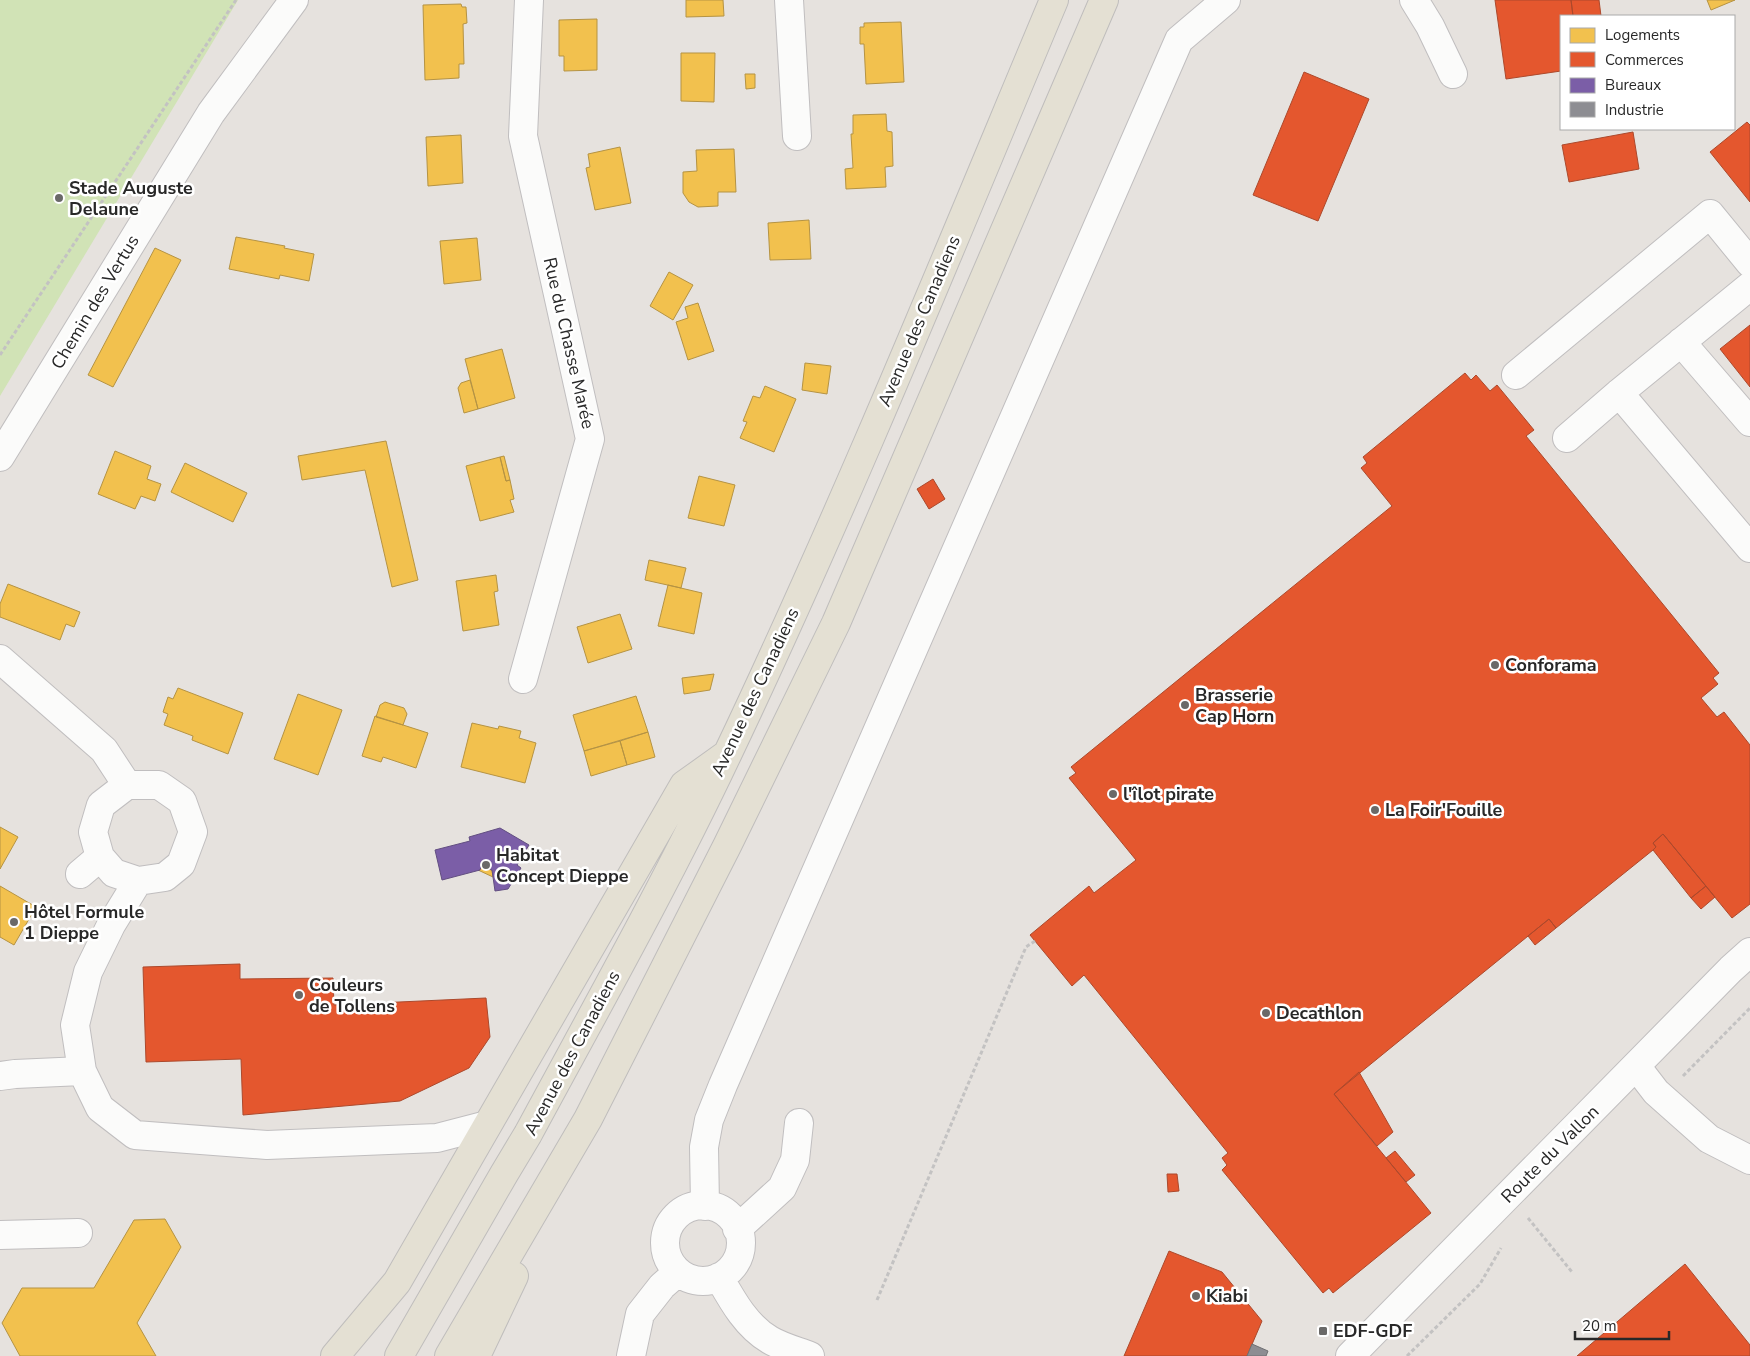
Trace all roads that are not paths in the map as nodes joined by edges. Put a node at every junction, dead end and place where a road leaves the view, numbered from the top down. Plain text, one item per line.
1 (294, 0) edge
2 (529, 0) edge
3 (789, 0) edge
4 (1054, 0) edge
5 (1104, 0) edge
6 (1226, 0) edge
7 (1414, 0) edge
8 (1453, 74) dead end
9 (797, 136) dead end
10 (1750, 263) edge
11 (1750, 286) edge
12 (1681, 342) junction
13 (1516, 375) dead end
14 (1619, 393) junction
15 (1750, 422) edge
16 (1567, 438) dead end
17 (0, 457) edge
18 (1750, 548) edge
19 (0, 659) edge
20 (523, 679) dead end
21 (727, 755) junction
22 (127, 785) junction
23 (138, 882) junction
24 (1750, 952) edge
25 (1636, 1066) junction
26 (82, 1070) junction
27 (0, 1076) edge
28 (588, 1119) junction
29 (799, 1123) dead end
30 (487, 1125) junction
31 (1750, 1160) edge
32 (706, 1206) junction
33 (737, 1229) junction
34 (78, 1233) dead end
35 (0, 1235) edge
36 (678, 1272) junction
37 (719, 1277) junction
38 (335, 1356) edge
39 (399, 1356) edge
40 (449, 1356) edge
41 (476, 1356) edge
42 (631, 1356) edge
43 (810, 1356) edge
44 (1350, 1356) edge

1 - 17 street, Chemin des Vertus
2 - 20 street, Rue du Chasse Marée
3 - 9 street
4 - 21 main road, Avenue des Canadiens
5 - 28 main road
6 - 32 street
7 - 8 street
10 - 13 street
11 - 12 street
12 - 14 street
12 - 15 street
14 - 16 street
14 - 18 street
19 - 22 street
21 - 30 main road
21 - 39 main road, Avenue des Canadiens
22 - 23 street
22 - 23 street
23 - 26 street
24 - 25 street, Route du Vallon
25 - 31 street
25 - 44 street, Route du Vallon
26 - 27 street
26 - 30 street
28 - 40 main road
28 - 41 main road
29 - 33 street
30 - 38 main road
32 - 33 street
32 - 36 street
33 - 37 street
34 - 35 street
36 - 37 street
36 - 42 street
37 - 43 street

